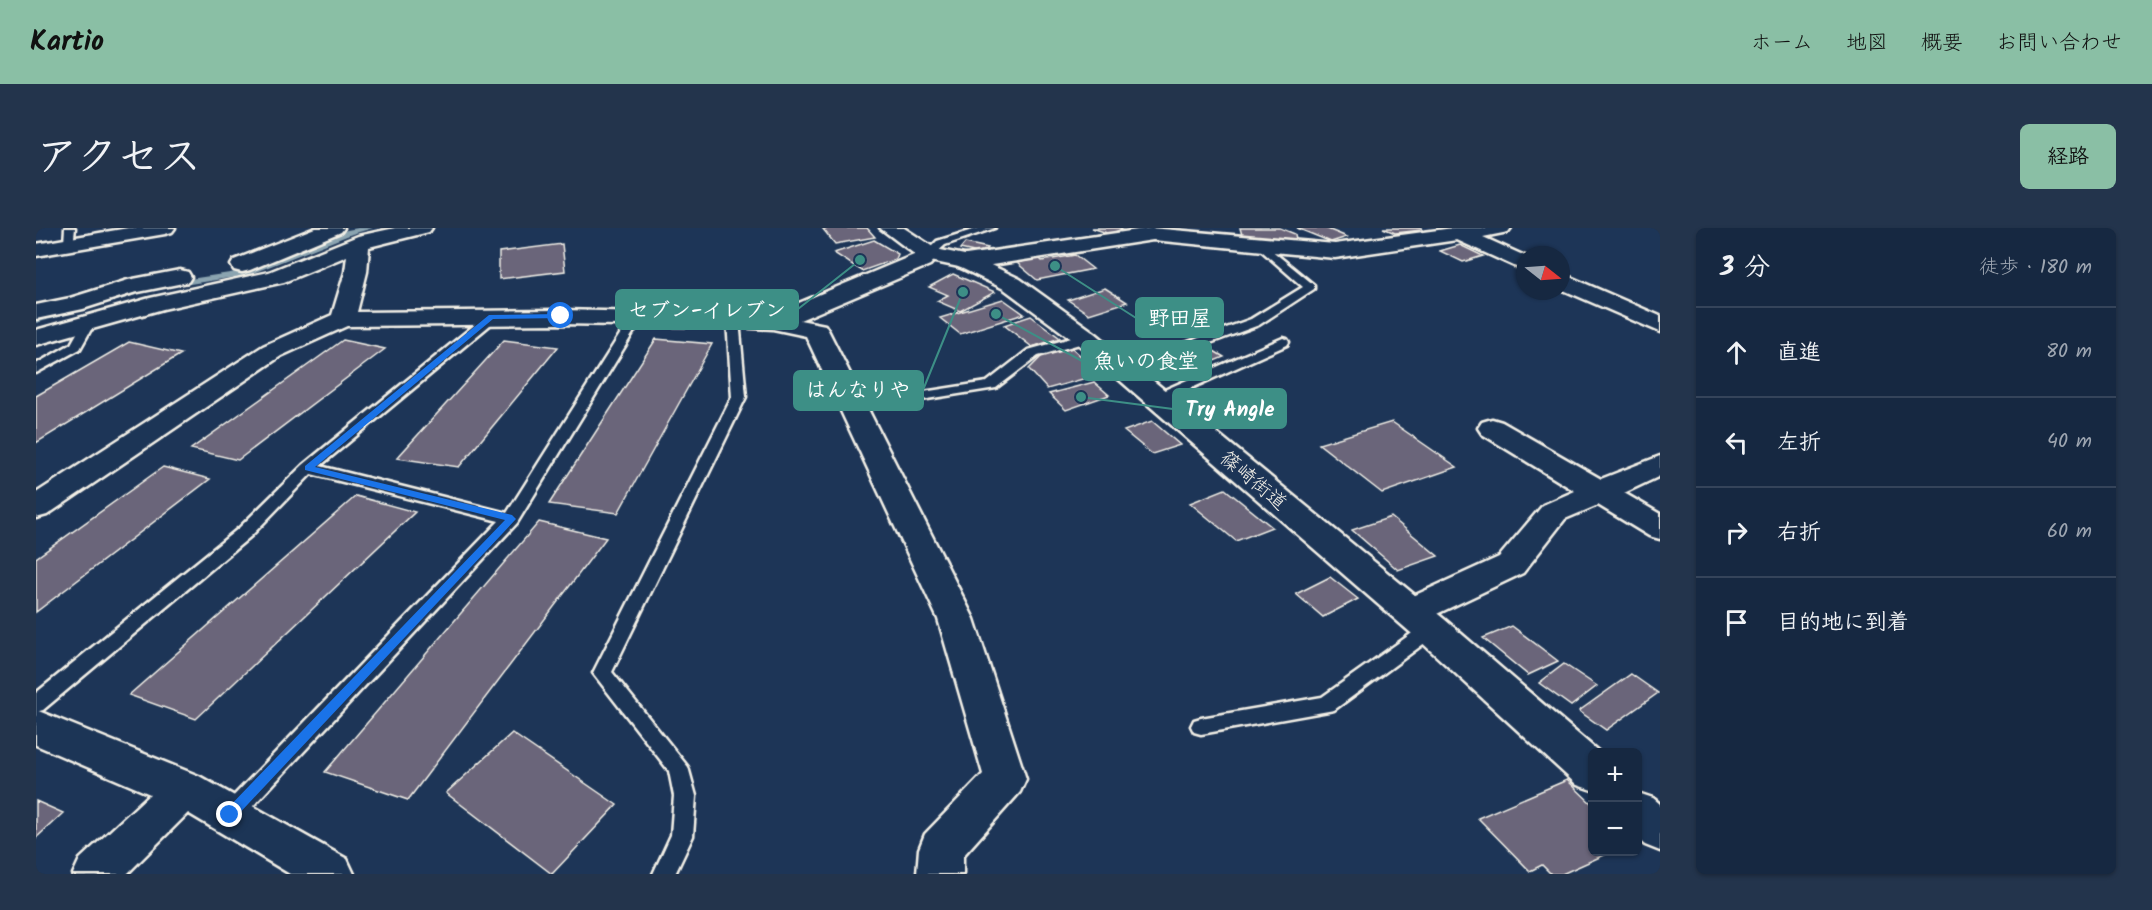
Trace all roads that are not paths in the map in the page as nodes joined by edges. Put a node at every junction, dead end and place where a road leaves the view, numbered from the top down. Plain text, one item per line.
1 (334, 228) edge
2 (422, 228) edge
3 (890, 228) edge
4 (990, 228) edge
5 (1501, 228) edge
6 (152, 229) edge
7 (1453, 231) edge
8 (70, 236) edge
9 (1259, 243) junction
10 (359, 244) junction
11 (36, 249) edge
12 (929, 254) junction
13 (1516, 260) edge
14 (966, 262) junction
15 (1570, 284) edge
16 (36, 312) edge
17 (492, 316) junction
18 (342, 319) junction
19 (635, 320) junction
20 (733, 320) junction
21 (773, 322) junction
22 (88, 324) junction
23 (1660, 326) edge
24 (36, 338) edge
25 (1086, 338) junction
26 (1283, 342) dead end
27 (36, 369) edge
28 (1124, 370) junction
29 (1158, 398) junction
30 (853, 407) junction
31 (1492, 428) dead end
32 (308, 468) junction
33 (1656, 472) edge
34 (1597, 492) junction
35 (36, 508) edge
36 (512, 519) junction
37 (1660, 528) edge
38 (1421, 621) junction
39 (36, 704) edge
40 (1201, 726) dead end
41 (36, 727) edge
42 (1588, 768) edge
43 (184, 789) junction
44 (230, 815) junction
45 (1642, 815) edge
46 (1660, 831) edge
47 (96, 874) edge
48 (331, 874) edge
49 (664, 874) edge
50 (940, 874) edge

1 - 16 street
2 - 10 street
3 - 12 street, 篠崎街道
4 - 12 lane
5 - 7 street
6 - 8 street
7 - 9 street
7 - 13 street
8 - 11 street
9 - 14 street
9 - 28 lane
10 - 18 street
10 - 22 street
12 - 14 street, 篠崎街道
12 - 21 street
14 - 25 street, 篠崎街道
15 - 23 street
17 - 18 street
17 - 19 street
17 - 32 lane
18 - 35 street
19 - 20 street
19 - 36 lane
20 - 21 street
20 - 49 lane
21 - 30 street
22 - 24 street
22 - 27 lane
25 - 28 street, 篠崎街道
25 - 30 lane
26 - 29 lane
28 - 29 street, 篠崎街道
29 - 38 street, 篠崎街道
30 - 50 street
31 - 34 street
32 - 36 lane
32 - 39 lane
33 - 34 street
34 - 37 street
34 - 38 street
36 - 44 lane
38 - 40 lane
38 - 42 street, 篠崎街道
41 - 43 street
43 - 44 street
43 - 47 street
44 - 48 street
45 - 46 street

